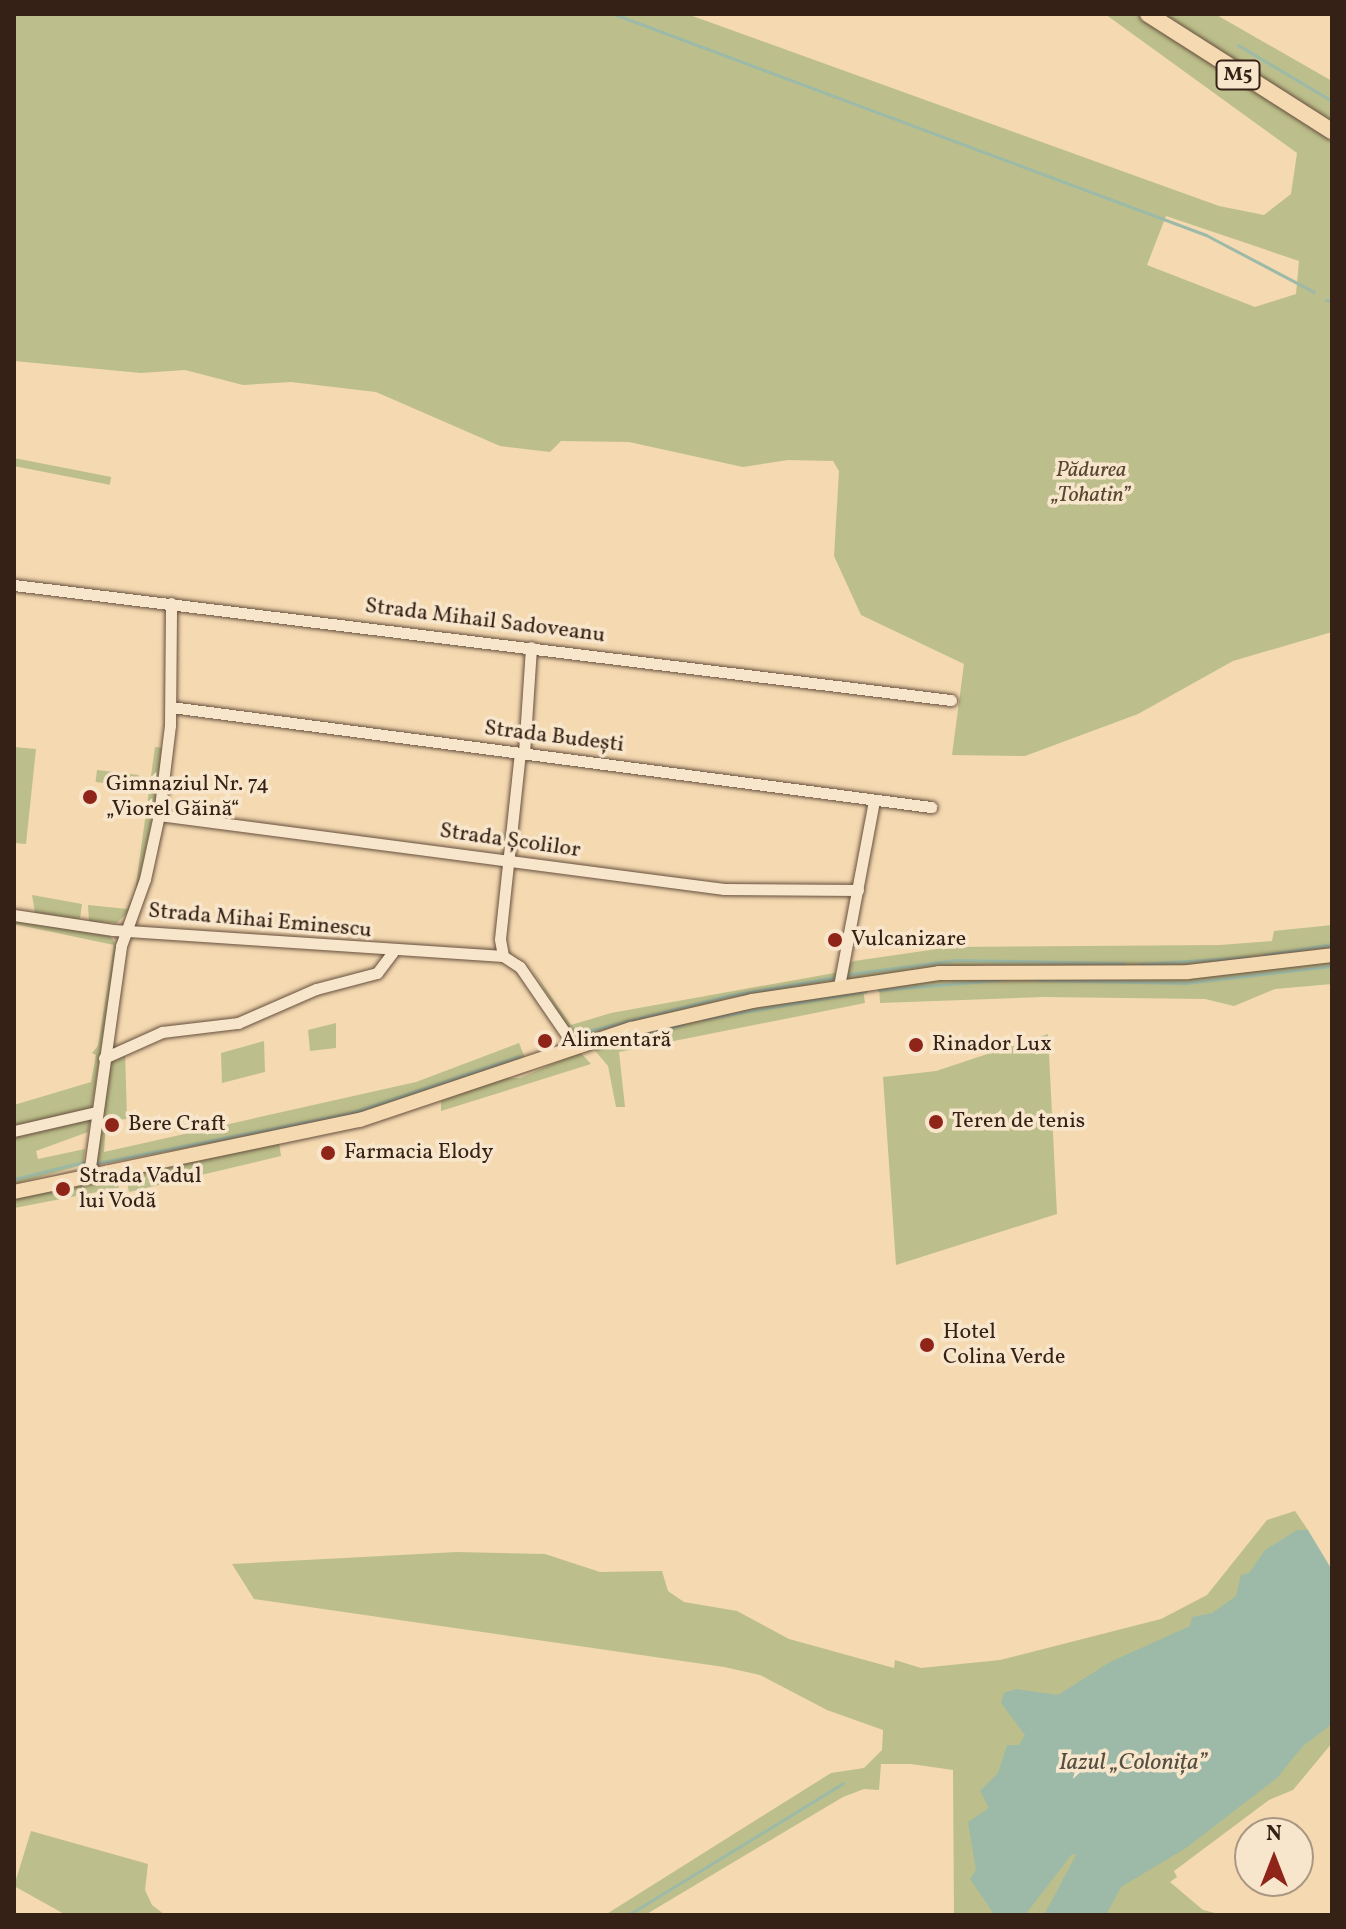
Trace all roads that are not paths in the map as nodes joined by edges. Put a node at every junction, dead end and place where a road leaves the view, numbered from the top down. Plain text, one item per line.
1 (1148, 14) edge
2 (1332, 131) edge
3 (14, 585) edge
4 (171, 603) junction
5 (531, 647) junction
6 (951, 700) dead end
7 (171, 707) junction
8 (522, 753) junction
9 (874, 800) junction
10 (931, 807) dead end
11 (159, 815) junction
12 (506, 859) junction
13 (858, 890) junction
14 (14, 915) edge
15 (124, 930) junction
16 (393, 952) junction
17 (1332, 955) edge
18 (503, 956) junction
19 (839, 986) junction
20 (575, 1047) junction
21 (104, 1058) junction
22 (96, 1112) junction
23 (14, 1131) edge
24 (89, 1174) junction
25 (14, 1192) edge

1 - 2 highway, M5
3 - 4 street, Strada Mihail Sadoveanu
4 - 5 street, Strada Mihail Sadoveanu
4 - 7 street
5 - 6 street, Strada Mihail Sadoveanu
5 - 8 street
7 - 8 street, Strada Budești
7 - 11 street
8 - 9 street, Strada Budești
8 - 12 street
9 - 10 street, Strada Budești
9 - 13 street
11 - 12 street, Strada Școlilor
11 - 15 street
12 - 13 street, Strada Școlilor
12 - 18 street
13 - 19 street
14 - 15 street, Strada Mihai Eminescu
15 - 16 street, Strada Mihai Eminescu
15 - 21 street
16 - 18 street, Strada Mihai Eminescu
16 - 21 street
17 - 19 main road
18 - 20 street
19 - 20 main road
20 - 24 main road
21 - 22 street
22 - 23 street
22 - 24 street
24 - 25 main road

